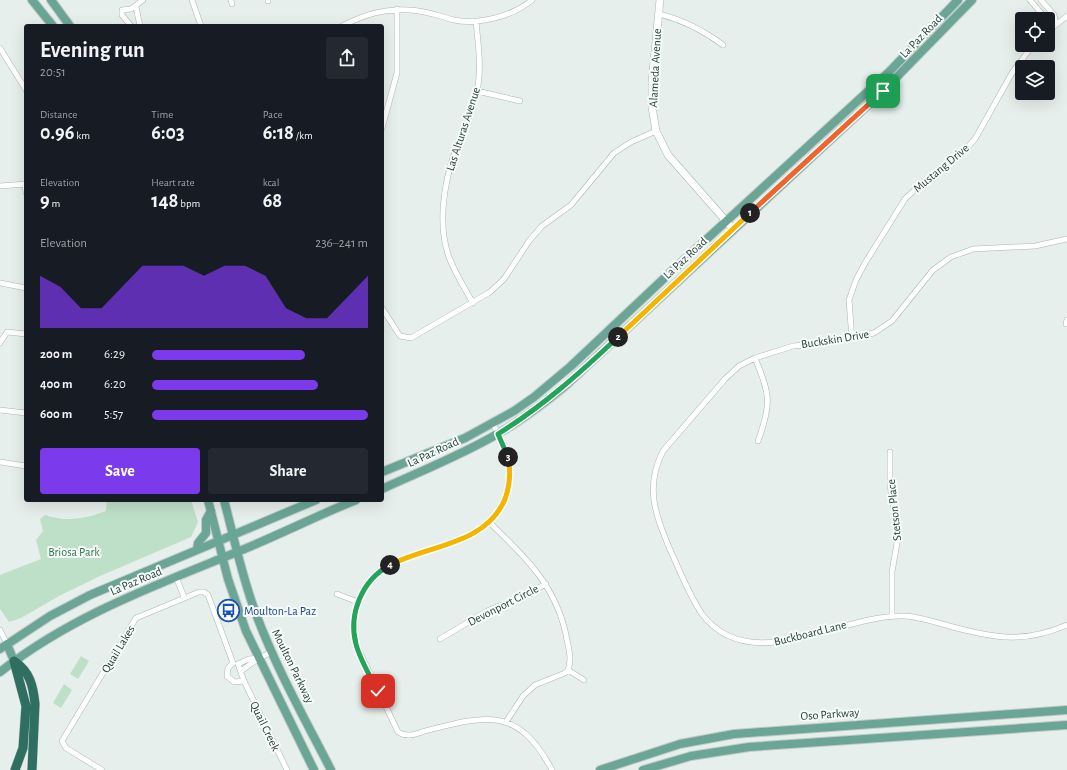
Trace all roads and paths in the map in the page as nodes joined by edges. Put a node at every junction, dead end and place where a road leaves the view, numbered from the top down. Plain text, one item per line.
1 (32, 0) edge
2 (51, 0) edge
3 (143, 0) edge
4 (192, 0) edge
5 (532, 0) edge
6 (660, 0) edge
7 (958, 0) edge
8 (972, 0) edge
9 (1030, 0) edge
10 (1041, 0) edge
11 (136, 7) junction
12 (397, 10) junction
13 (1040, 12) edge
14 (659, 14) junction
15 (1067, 16) edge
16 (476, 21) junction
17 (51, 24) edge
18 (69, 24) edge
19 (129, 24) edge
20 (140, 24) edge
21 (200, 24) edge
22 (347, 24) edge
23 (1056, 24) joint
24 (723, 45) dead end
25 (0, 48) edge
26 (1028, 52) edge
27 (24, 87) edge
28 (477, 91) junction
29 (520, 101) dead end
30 (384, 121) edge
31 (656, 130) junction
32 (24, 184) edge
33 (0, 186) edge
34 (727, 221) junction
35 (733, 229) junction
36 (1067, 240) edge
37 (0, 283) edge
38 (24, 288) edge
39 (472, 303) junction
40 (384, 311) edge
41 (24, 334) edge
42 (852, 339) junction
43 (0, 343) edge
44 (755, 358) junction
45 (0, 410) edge
46 (24, 413) edge
47 (493, 424) junction
48 (498, 434) junction
49 (758, 441) dead end
50 (890, 452) dead end
51 (0, 462) edge
52 (24, 466) edge
53 (384, 471) edge
54 (654, 478) joint
55 (384, 488) edge
56 (208, 502) edge
57 (224, 502) edge
58 (311, 502) edge
59 (351, 502) edge
60 (211, 512) junction
61 (489, 522) junction
62 (232, 535) junction
63 (218, 542) junction
64 (198, 550) junction
65 (237, 552) junction
66 (222, 558) junction
67 (176, 577) junction
68 (546, 584) junction
69 (204, 592) joint
70 (337, 594) dead end
71 (184, 597) junction
72 (358, 602) junction
73 (892, 616) junction
74 (1067, 625) edge
75 (0, 630) edge
76 (440, 639) dead end
77 (7, 644) junction
78 (0, 649) edge
79 (272, 652) junction
80 (259, 658) junction
81 (14, 661) junction
82 (236, 663) junction
83 (568, 670) junction
84 (241, 671) junction
85 (0, 672) edge
86 (584, 680) dead end
87 (244, 681) junction
88 (1067, 710) edge
89 (506, 722) junction
90 (1067, 725) edge
91 (15, 770) edge
92 (32, 770) edge
93 (102, 770) edge
94 (287, 770) edge
95 (314, 770) edge
96 (331, 770) edge
97 (552, 770) edge
98 (600, 770) edge
99 (643, 770) edge

1 - 17 main road
2 - 18 main road
3 - 11 street
4 - 21 street
5 - 16 street
6 - 14 street, Alameda Avenue
7 - 34 main road, La Paz Road
8 - 35 main road, La Paz Road
9 - 13 street
10 - 23 street
11 - 19 street
11 - 20 street
12 - 16 street
12 - 22 street
12 - 30 street
14 - 24 street
14 - 31 street, Alameda Avenue
15 - 23 street
16 - 28 street, Las Alturas Avenue
25 - 27 street
26 - 42 street, Mustang Drive
28 - 29 street
28 - 39 street, Las Alturas Avenue
31 - 34 street, Alameda Avenue
31 - 39 street
32 - 33 street
34 - 35 street, Alameda Avenue
34 - 47 main road, La Paz Road
35 - 48 main road, La Paz Road
36 - 42 street, Buckskin Drive
37 - 38 street
39 - 40 street
41 - 43 street
42 - 44 street, Buckskin Drive
44 - 49 street
44 - 54 street, Buckskin Drive
45 - 46 street
47 - 48 street
47 - 53 main road, La Paz Road
48 - 55 main road, La Paz Road
48 - 61 street
50 - 73 street, Stetson Place
51 - 52 street
54 - 73 street, Buckboard Lane
56 - 60 main road
57 - 62 main road, Moulton Parkway
58 - 62 main road, La Paz Road
59 - 65 main road, La Paz Road
60 - 63 main road
60 - 64 main road
61 - 68 street
61 - 72 street
62 - 63 main road, La Paz Road
62 - 65 main road, Moulton Parkway
63 - 64 main road, La Paz Road
63 - 66 main road
64 - 77 main road, La Paz Road
65 - 66 main road, La Paz Road
65 - 79 main road, Moulton Parkway
66 - 67 main road, La Paz Road
66 - 80 main road
67 - 71 street
67 - 81 main road, La Paz Road
68 - 76 street, Devonport Circle
68 - 83 street
69 - 71 street, Quail Lakes
69 - 82 street, Quail Creek
70 - 72 street
71 - 93 street, Quail Lakes
72 - 89 street
73 - 74 street, Buckboard Lane
75 - 77 street
77 - 78 main road, La Paz Road
77 - 81 main road
79 - 80 street
79 - 96 main road, Moulton Parkway
80 - 82 street
80 - 84 street
80 - 95 main road
81 - 85 main road, La Paz Road
81 - 91 highway
81 - 92 highway
82 - 84 street, Quail Creek
82 - 87 street, Quail Creek
83 - 86 street
83 - 89 street
84 - 87 street, Quail Creek
87 - 94 street, Quail Creek
88 - 98 main road, Oso Parkway
89 - 97 street
90 - 99 main road

